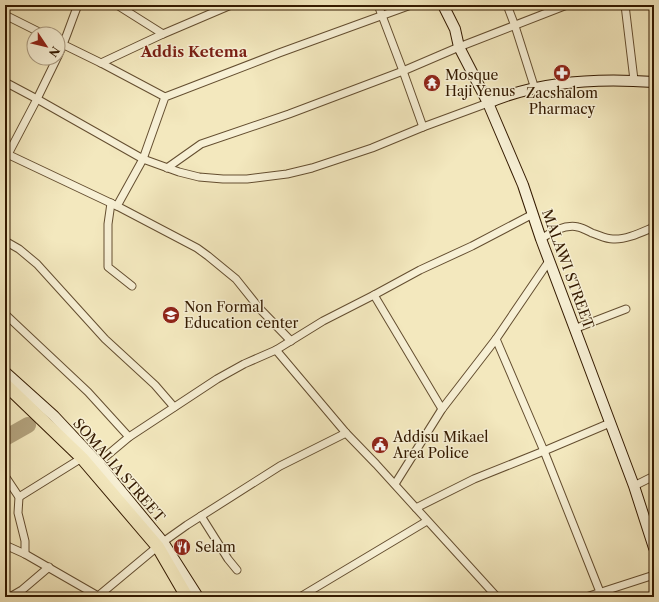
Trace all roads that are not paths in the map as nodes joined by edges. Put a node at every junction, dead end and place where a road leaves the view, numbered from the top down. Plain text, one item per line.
1 (78, 5) edge
2 (117, 5) edge
3 (231, 5) edge
4 (378, 5) edge
5 (411, 5) edge
6 (443, 5) edge
7 (507, 5) edge
8 (567, 5) edge
9 (625, 5) edge
10 (5, 15) edge
11 (382, 16) junction
12 (27, 26) edge
13 (515, 26) junction
14 (66, 32) edge
15 (163, 34) junction
16 (66, 46) edge
17 (459, 47) junction
18 (101, 63) junction
19 (54, 66) edge
20 (403, 71) junction
21 (634, 80) junction
22 (5, 82) edge
23 (654, 82) edge
24 (535, 89) junction
25 (165, 97) junction
26 (37, 99) junction
27 (488, 103) junction
28 (423, 127) junction
29 (6, 156) edge
30 (142, 159) junction
31 (167, 168) junction
32 (114, 205) junction
33 (533, 214) junction
34 (654, 227) edge
35 (541, 239) junction
36 (5, 241) edge
37 (549, 261) junction
38 (132, 286) dead end
39 (374, 295) junction
40 (626, 309) dead end
41 (5, 314) edge
42 (574, 329) junction
43 (496, 338) junction
44 (291, 341) junction
45 (276, 350) junction
46 (5, 372) edge
47 (5, 384) edge
48 (174, 407) junction
49 (442, 410) junction
50 (610, 423) junction
51 (346, 433) junction
52 (129, 437) junction
53 (544, 451) junction
54 (86, 456) junction
55 (98, 463) junction
56 (5, 476) edge
57 (654, 476) edge
58 (395, 484) junction
59 (634, 486) junction
60 (19, 497) junction
61 (416, 508) junction
62 (201, 516) junction
63 (427, 521) junction
64 (160, 544) junction
65 (5, 545) edge
66 (654, 548) edge
67 (25, 554) junction
68 (49, 567) junction
69 (237, 570) dead end
70 (654, 575) edge
71 (600, 592) junction
72 (10, 597) edge
73 (98, 597) edge
74 (187, 597) edge
75 (198, 597) edge
76 (300, 597) edge
77 (497, 597) edge
78 (586, 597) edge

1 - 14 street
2 - 15 street
3 - 15 street
4 - 11 street
5 - 11 street
6 - 17 street, MALAWI STREET
7 - 13 street
8 - 13 street
9 - 21 street
10 - 12 street
11 - 20 street
11 - 25 street
13 - 17 street
13 - 24 street
15 - 18 street
16 - 18 street
17 - 20 street
17 - 27 street, MALAWI STREET
18 - 25 street
19 - 26 street
20 - 28 street
20 - 31 street
21 - 23 street
21 - 24 street
22 - 26 street
24 - 27 street
25 - 30 street
26 - 29 street
26 - 30 street
27 - 28 street
27 - 33 street, MALAWI STREET
28 - 31 street
29 - 32 street
30 - 31 street
30 - 32 street
32 - 38 street
32 - 44 street
33 - 35 street, MALAWI STREET
33 - 39 street
34 - 35 street
35 - 37 street, MALAWI STREET
36 - 48 street
37 - 42 street, MALAWI STREET
37 - 43 street
39 - 44 street
39 - 49 street
40 - 42 street
41 - 52 street
42 - 50 street, MALAWI STREET
43 - 49 street
43 - 53 street
44 - 45 street
45 - 48 street
45 - 51 street
46 - 54 street, SOMALIA STREET
47 - 54 main road
48 - 52 street
49 - 58 street
50 - 53 street
50 - 59 street, MALAWI STREET
51 - 58 street
51 - 62 street
52 - 55 street
53 - 61 street
53 - 71 street
54 - 55 street, SOMALIA STREET
54 - 60 street
54 - 64 main road
55 - 64 street, SOMALIA STREET
56 - 60 street
57 - 59 street
58 - 61 street
59 - 66 street, MALAWI STREET
60 - 67 street
61 - 63 street
62 - 64 street
62 - 69 street
63 - 76 street
63 - 77 street
64 - 73 street
64 - 74 main road
64 - 75 street, SOMALIA STREET
65 - 67 street
67 - 68 street
68 - 72 street
68 - 73 street
70 - 71 street
71 - 78 street

